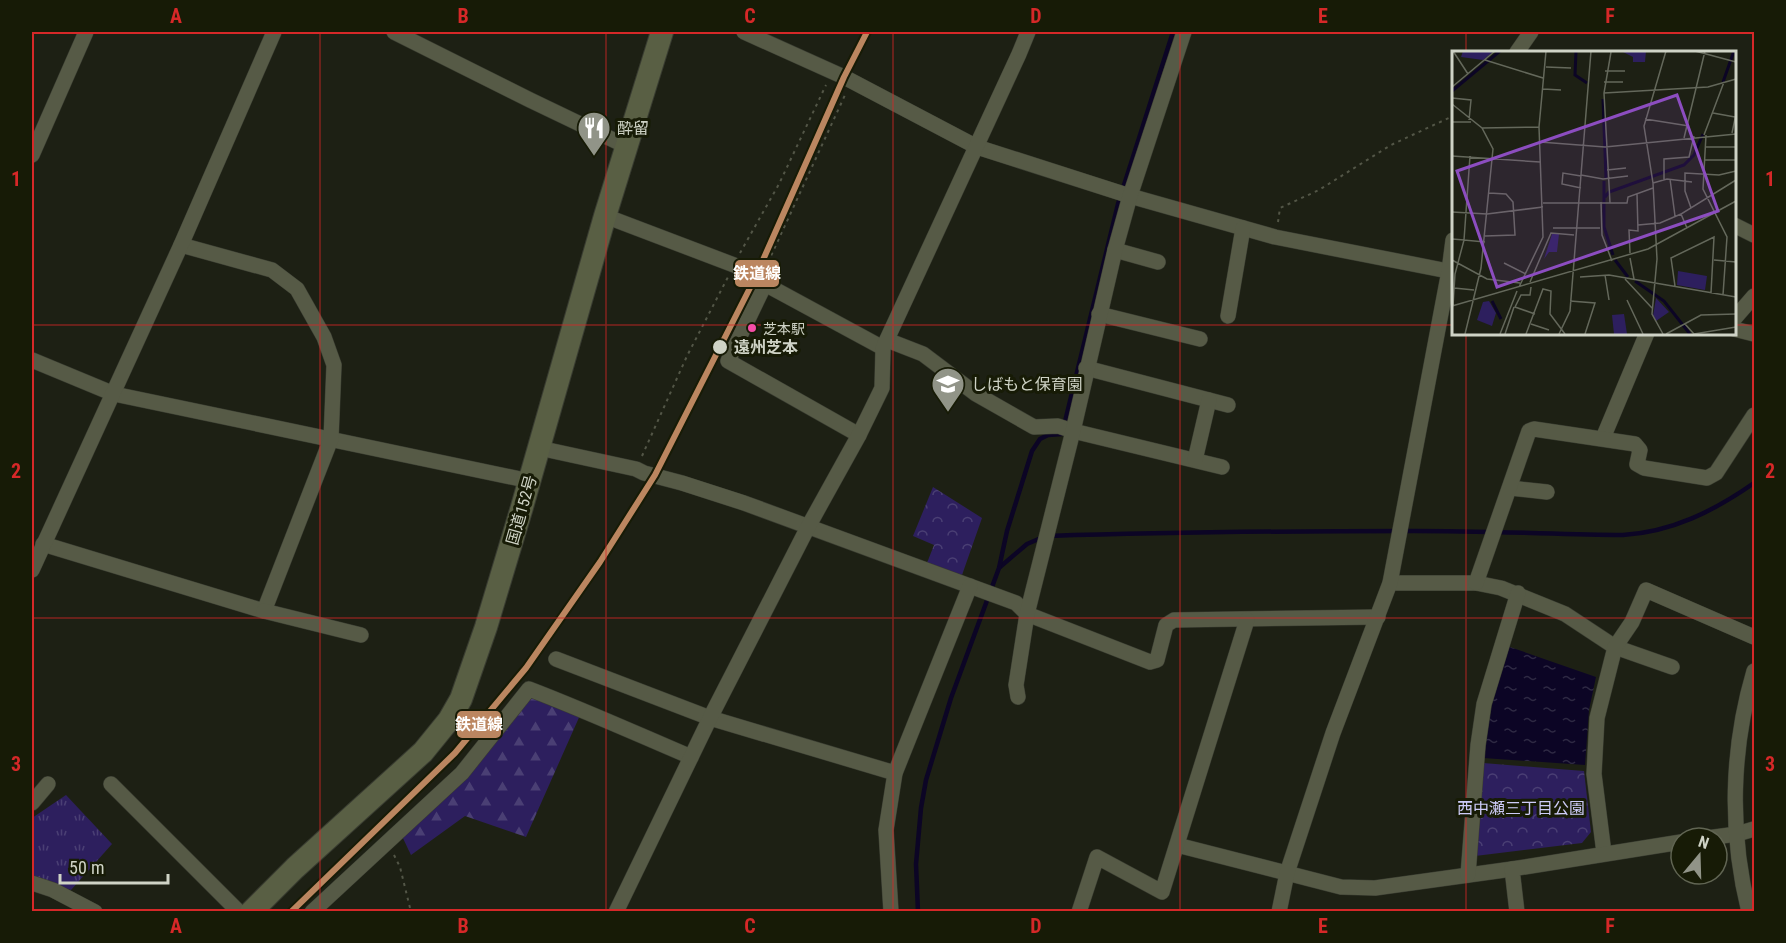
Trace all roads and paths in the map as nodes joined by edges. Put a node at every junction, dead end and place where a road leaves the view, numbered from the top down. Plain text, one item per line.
1 (86, 32) edge
2 (274, 32) edge
3 (394, 32) edge
4 (662, 32) edge
5 (744, 32) edge
6 (1028, 32) edge
7 (1184, 32) edge
8 (1531, 32) edge
9 (1518, 51) edge
10 (832, 71) junction
11 (852, 81) junction
12 (1452, 116) edge
13 (628, 147) junction
14 (977, 147) junction
15 (32, 155) edge
16 (1123, 194) junction
17 (605, 216) junction
18 (1735, 225) edge
19 (1243, 228) junction
20 (1755, 235) edge
21 (1275, 237) junction
22 (181, 245) junction
23 (1115, 249) junction
24 (1452, 256) edge
25 (1158, 262) dead end
26 (734, 265) junction
27 (1451, 272) edge
28 (765, 284) junction
29 (1755, 296) edge
30 (1228, 316) dead end
31 (1735, 318) edge
32 (1093, 322) junction
33 (1735, 329) edge
34 (1647, 334) edge
35 (1755, 334) edge
36 (1200, 339) dead end
37 (885, 344) junction
38 (32, 360) edge
39 (1086, 368) junction
40 (114, 394) junction
41 (1209, 400) junction
42 (1228, 405) dead end
43 (1755, 415) edge
44 (1068, 424) junction
45 (859, 435) junction
46 (1603, 438) junction
47 (331, 439) junction
48 (539, 448) junction
49 (1195, 460) junction
50 (1222, 467) dead end
51 (636, 470) junction
52 (530, 481) junction
53 (1510, 488) junction
54 (1547, 492) dead end
55 (808, 527) junction
56 (43, 544) junction
57 (32, 570) edge
58 (1390, 583) junction
59 (1476, 584) junction
60 (973, 587) junction
61 (1518, 593) junction
62 (264, 611) junction
63 (1027, 614) junction
64 (1378, 617) junction
65 (1247, 620) junction
66 (361, 635) dead end
67 (1755, 637) edge
68 (1615, 647) junction
69 (556, 659) dead end
70 (1672, 667) dead end
71 (1755, 671) edge
72 (1018, 697) dead end
73 (711, 718) junction
74 (691, 757) junction
75 (896, 773) junction
76 (48, 784) dead end
77 (111, 784) dead end
78 (32, 802) edge
79 (1755, 828) edge
80 (1737, 834) junction
81 (1729, 835) edge
82 (388, 842) junction
83 (1669, 844) edge
84 (1177, 845) junction
85 (1604, 853) junction
86 (1512, 868) junction
87 (1287, 873) junction
88 (1468, 875) junction
89 (32, 883) edge
90 (95, 912) edge
91 (239, 912) edge
92 (251, 912) edge
93 (312, 912) edge
94 (411, 912) edge
95 (616, 912) edge
96 (891, 912) edge
97 (1079, 912) edge
98 (1279, 912) edge
99 (1517, 912) edge
100 (1749, 912) edge

1 - 15 street
2 - 22 street
3 - 13 street
4 - 13 highway, 国道152号
5 - 10 street
6 - 14 street
7 - 16 street
8 - 9 street
10 - 11 street
10 - 26 path
11 - 14 street
11 - 28 path
12 - 21 path
13 - 17 highway, 国道152号
14 - 16 street
14 - 37 street
16 - 19 street
16 - 23 street
17 - 26 street
17 - 48 highway, 国道152号
18 - 20 street
19 - 21 street
19 - 30 street
21 - 27 street
22 - 40 street
22 - 47 street
23 - 25 street
23 - 32 street
24 - 27 street
26 - 51 path
27 - 58 street
28 - 37 street
28 - 45 street
29 - 31 street
32 - 36 street
32 - 39 street
33 - 35 street
34 - 46 street
37 - 44 street
37 - 45 street
38 - 40 street
39 - 41 street
39 - 44 street
40 - 47 street
40 - 56 street
41 - 42 street
41 - 49 street
43 - 46 street
44 - 49 street
44 - 63 street
45 - 55 street
46 - 53 street
47 - 52 street
47 - 62 street
48 - 51 street
48 - 52 highway, 国道152号
49 - 50 street
51 - 55 street
52 - 92 highway, 国道152号
53 - 54 street
53 - 59 street
55 - 60 street
55 - 73 street
56 - 57 street
56 - 62 street
58 - 59 street
58 - 64 street
59 - 61 street
60 - 63 street
60 - 75 street
61 - 68 street
61 - 88 street
62 - 66 street
63 - 65 street
63 - 72 street
64 - 65 street
64 - 87 street
65 - 84 street
67 - 68 street
68 - 70 street
68 - 85 street
69 - 73 street
71 - 80 street
73 - 74 street
73 - 75 street
74 - 82 street
74 - 95 street
75 - 96 street
76 - 78 street
77 - 91 street
79 - 80 street
80 - 81 street
80 - 100 street
82 - 93 street
82 - 94 path
83 - 85 street
84 - 87 street
84 - 97 street
85 - 86 street
86 - 88 street
86 - 99 street
87 - 88 street
87 - 98 street
89 - 90 street

